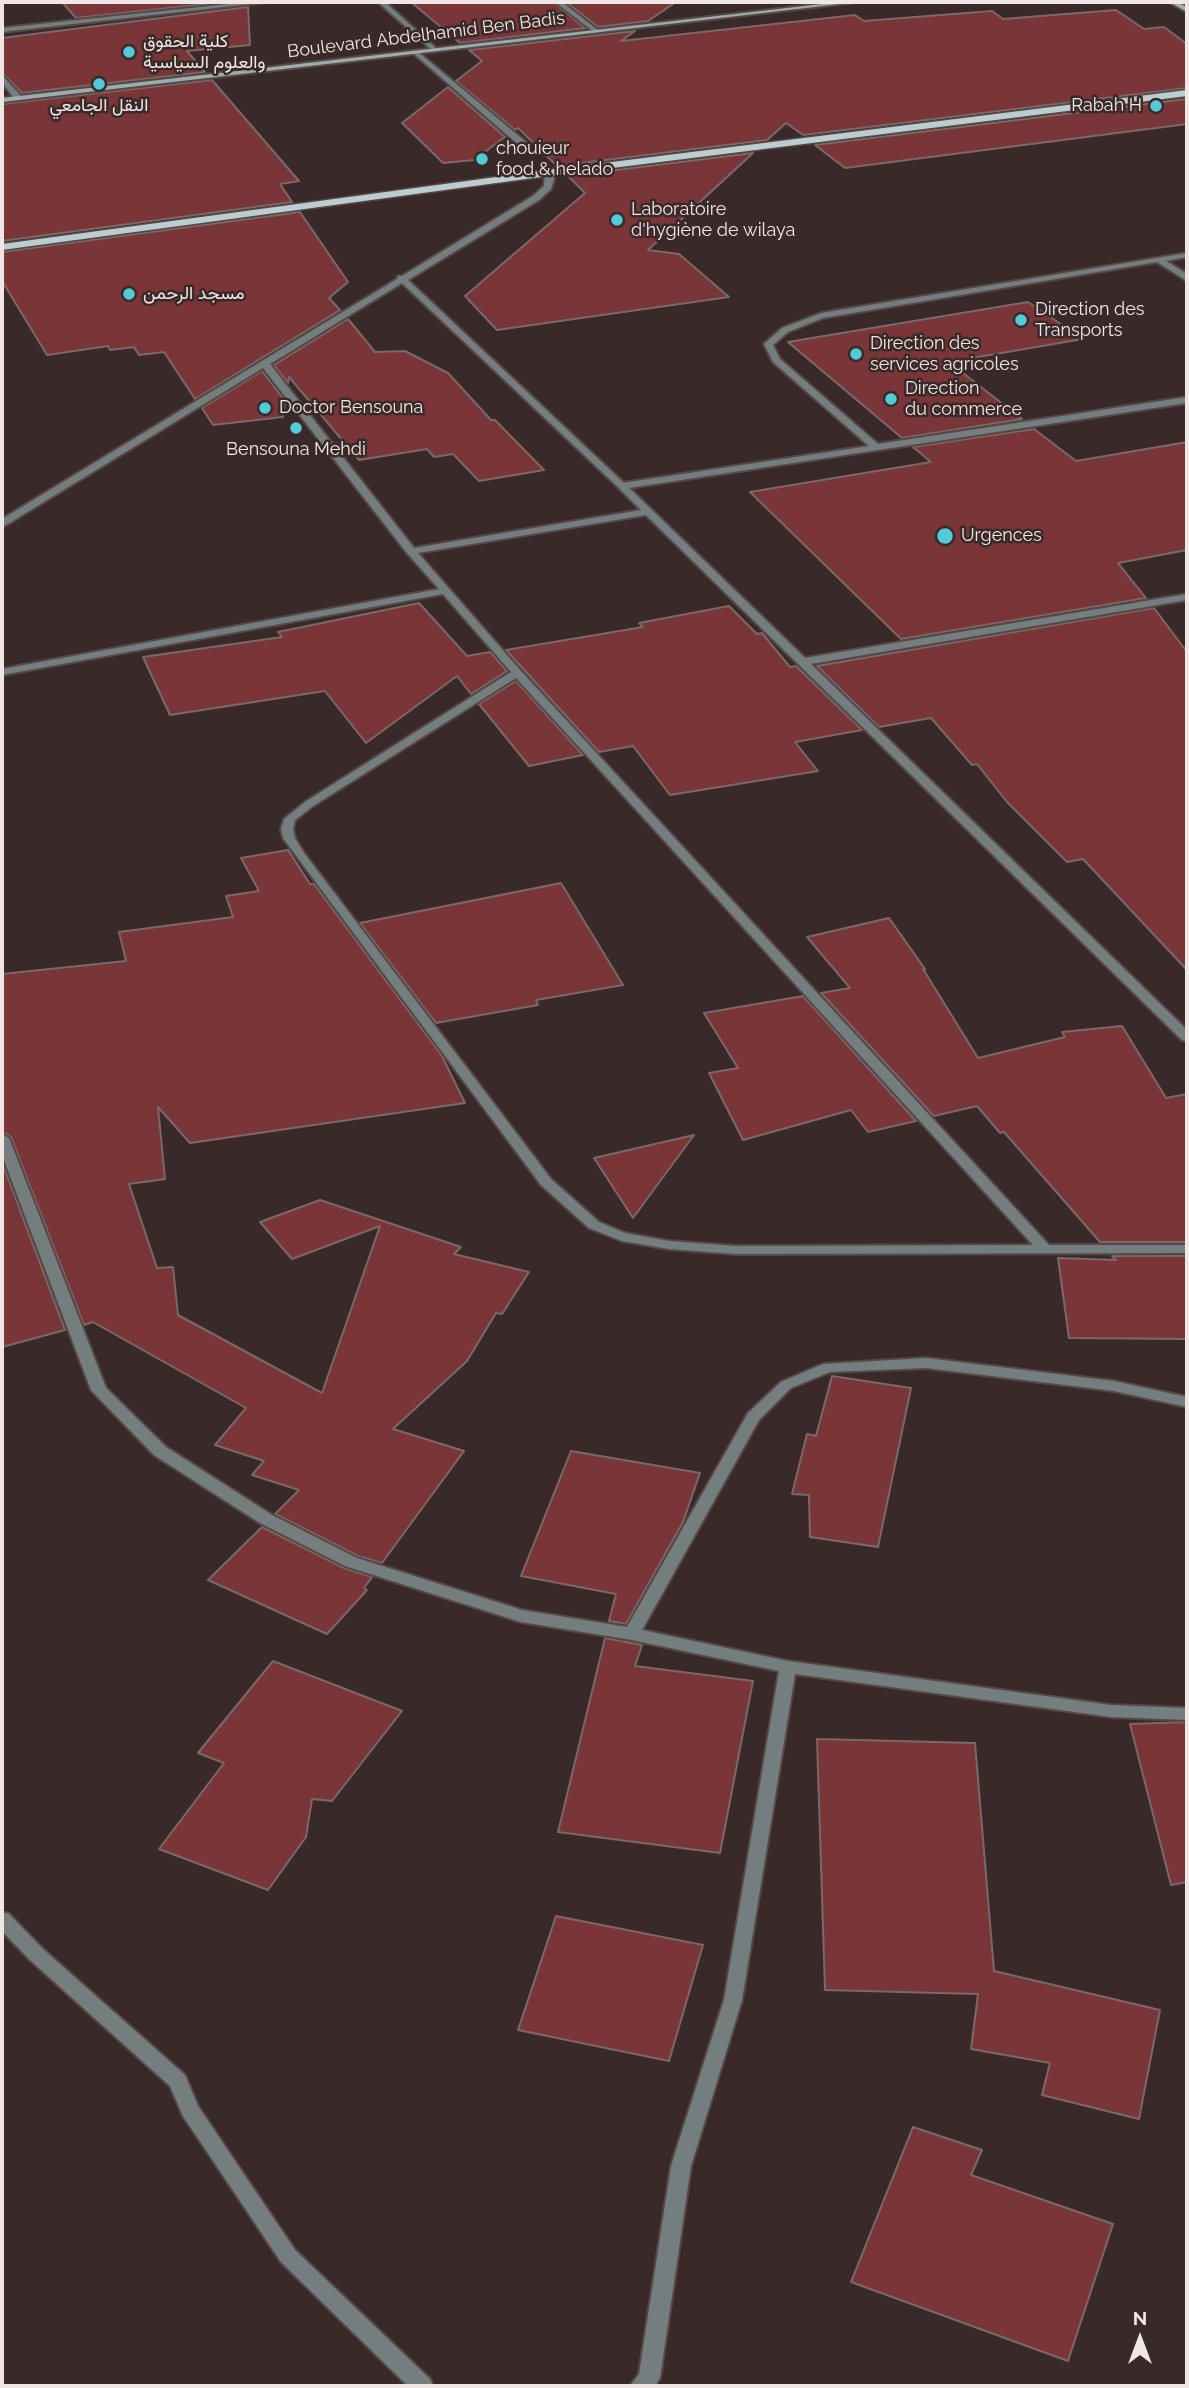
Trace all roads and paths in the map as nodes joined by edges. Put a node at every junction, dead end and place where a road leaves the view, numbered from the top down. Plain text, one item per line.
1 (198, 2) edge
2 (265, 2) edge
3 (381, 2) edge
4 (558, 2) edge
5 (854, 2) edge
6 (1172, 2) edge
7 (205, 7) junction
8 (1187, 10) edge
9 (2, 30) edge
10 (596, 32) junction
11 (435, 50) junction
12 (415, 52) junction
13 (2, 77) edge
14 (1187, 93) edge
15 (18, 98) junction
16 (2, 100) edge
17 (524, 145) dead end
18 (548, 173) junction
19 (2, 247) edge
20 (1187, 256) edge
21 (1159, 260) junction
22 (401, 278) junction
23 (1187, 278) edge
24 (265, 364) junction
25 (1187, 400) edge
26 (876, 446) junction
27 (622, 486) junction
28 (648, 512) junction
29 (2, 523) edge
30 (411, 551) junction
31 (445, 591) junction
32 (1187, 597) edge
33 (803, 662) junction
34 (2, 671) edge
35 (517, 673) junction
36 (1187, 1037) edge
37 (2, 1138) edge
38 (1044, 1248) junction
39 (1187, 1249) edge
40 (1187, 1402) edge
41 (632, 1634) junction
42 (788, 1667) junction
43 (1187, 1714) edge
44 (2, 1919) edge
45 (422, 2386) edge
46 (642, 2386) edge

1 - 7 street
2 - 7 street
3 - 11 street
4 - 10 street
5 - 10 main road, Boulevard Abdelhamid Ben Badis
6 - 8 main road
7 - 9 street
10 - 11 main road, Boulevard Abdelhamid Ben Badis
11 - 12 main road, Boulevard Abdelhamid Ben Badis
12 - 15 main road, Boulevard Abdelhamid Ben Badis
12 - 17 street
13 - 15 street
14 - 18 main road
15 - 16 main road, Boulevard Abdelhamid Ben Badis
18 - 19 main road
18 - 22 street
20 - 21 street
21 - 23 street
21 - 26 street
22 - 24 street
22 - 27 street
24 - 29 street
24 - 30 street
25 - 26 street
26 - 27 street
27 - 28 street
28 - 30 street
28 - 33 street
30 - 31 street
31 - 34 street
31 - 35 street
32 - 33 street
33 - 36 street
35 - 38 street
35 - 38 street
37 - 41 street
38 - 39 street
40 - 41 street
41 - 42 street
42 - 43 street
42 - 46 street
44 - 45 street

